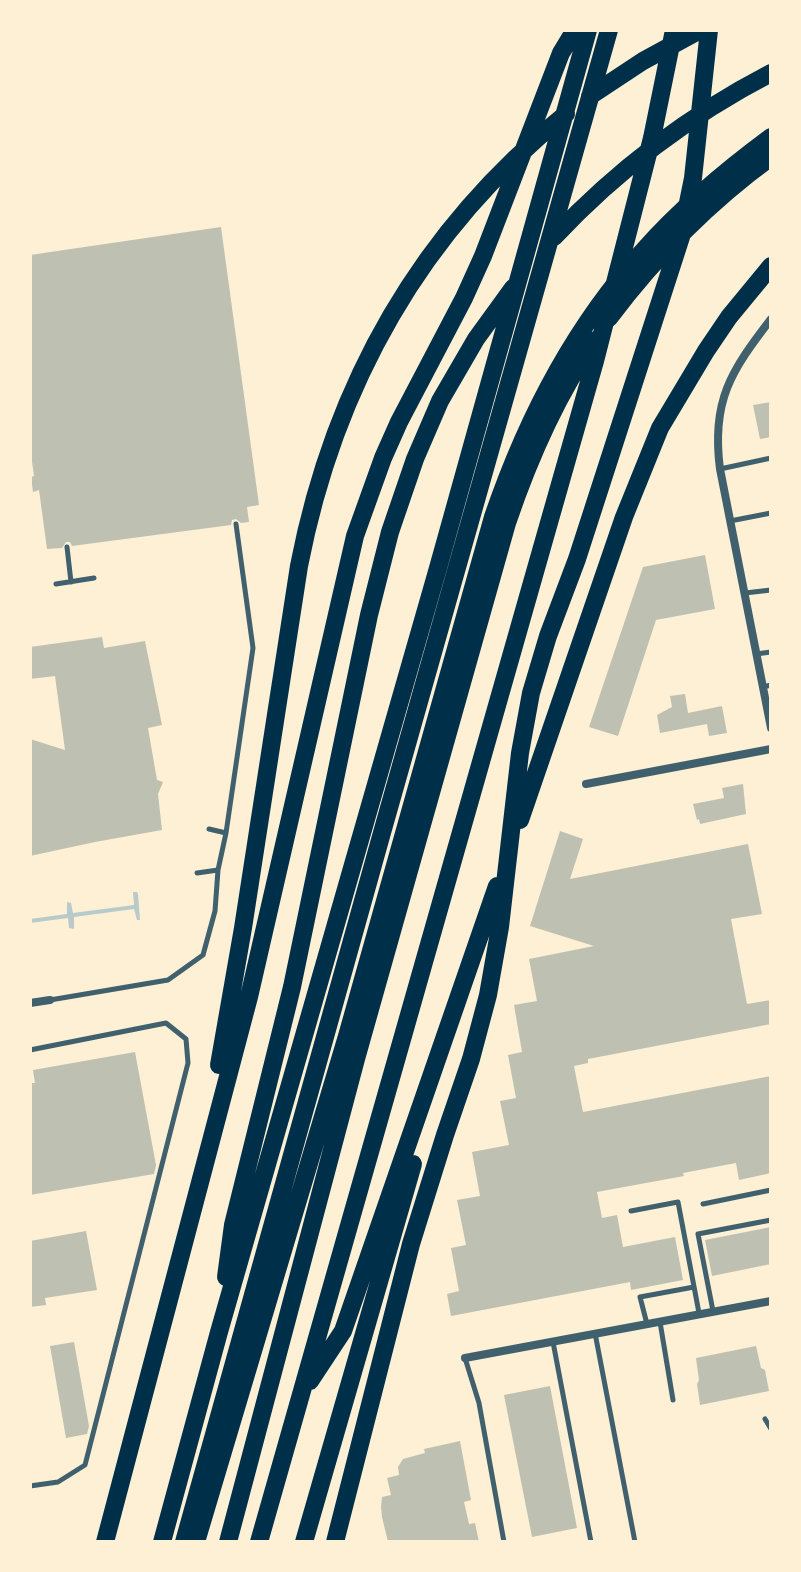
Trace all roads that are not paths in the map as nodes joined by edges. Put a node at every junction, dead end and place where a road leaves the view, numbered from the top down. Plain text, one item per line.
1 (575, 30) edge
2 (588, 30) edge
3 (609, 30) edge
4 (674, 30) edge
5 (700, 30) edge
6 (709, 30) edge
7 (771, 73) edge
8 (771, 137) edge
9 (771, 157) edge
10 (771, 266) edge
11 (771, 319) edge
12 (771, 458) edge
13 (721, 471) junction
14 (771, 513) edge
15 (730, 521) junction
16 (236, 524) dead end
17 (67, 547) dead end
18 (488, 562) junction
19 (94, 578) dead end
20 (71, 582) junction
21 (56, 584) dead end
22 (771, 590) edge
23 (745, 593) junction
24 (771, 652) edge
25 (756, 654) junction
26 (767, 686) edge
27 (771, 728) edge
28 (771, 749) edge
29 (586, 784) dead end
30 (209, 829) dead end
31 (226, 833) junction
32 (218, 870) junction
33 (197, 873) dead end
34 (489, 910) junction
35 (50, 1000) joint
36 (30, 1003) edge
37 (30, 1050) edge
38 (199, 1184) junction
39 (771, 1190) edge
40 (703, 1204) dead end
41 (631, 1211) dead end
42 (771, 1220) edge
43 (694, 1287) junction
44 (771, 1304) edge
45 (713, 1312) junction
46 (699, 1314) junction
47 (660, 1321) junction
48 (647, 1324) junction
49 (219, 1332) junction
50 (595, 1333) junction
51 (387, 1334) junction
52 (553, 1341) junction
53 (465, 1358) joint
54 (300, 1397) junction
55 (673, 1400) dead end
56 (765, 1419) dead end
57 (771, 1429) edge
58 (30, 1486) edge
59 (105, 1542) edge
60 (162, 1542) edge
61 (184, 1542) edge
62 (196, 1542) edge
63 (228, 1542) edge
64 (259, 1542) edge
65 (304, 1542) edge
66 (326, 1542) edge
67 (335, 1542) edge
68 (504, 1542) edge
69 (591, 1542) edge
70 (635, 1542) edge

1 - 38 highway
2 - 49 highway
3 - 61 highway
4 - 54 highway
5 - 38 highway
6 - 51 highway
7 - 49 highway
8 - 18 highway
9 - 18 highway
10 - 34 highway
11 - 13 street
12 - 13 lane
13 - 15 street
14 - 15 lane
15 - 23 street
16 - 31 lane
17 - 20 lane
18 - 62 highway
18 - 63 highway
19 - 20 lane
20 - 21 lane
22 - 23 lane
23 - 25 street
24 - 25 lane
25 - 26 street
26 - 27 street
28 - 29 street
30 - 31 lane
31 - 32 lane
32 - 33 lane
32 - 35 lane
34 - 54 highway
34 - 65 highway
35 - 36 street
37 - 58 lane
38 - 59 highway
39 - 40 lane
41 - 43 lane
42 - 45 lane
43 - 46 lane
43 - 48 lane
44 - 45 street
45 - 46 street
46 - 47 street
47 - 48 street
47 - 55 lane
48 - 50 street
49 - 60 highway
50 - 52 street
50 - 70 lane
51 - 66 highway
51 - 67 highway
52 - 53 street
52 - 69 lane
53 - 68 lane
54 - 64 highway
56 - 57 lane

